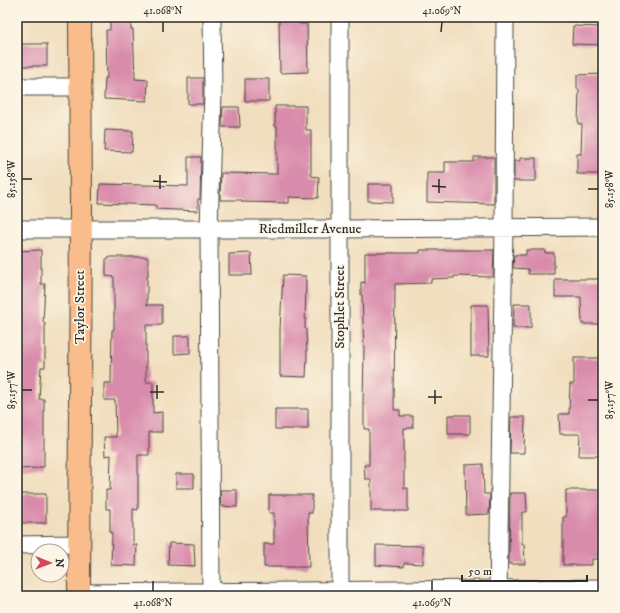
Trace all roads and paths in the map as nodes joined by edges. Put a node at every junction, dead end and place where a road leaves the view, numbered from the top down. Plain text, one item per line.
1 (80, 17) edge
2 (212, 17) edge
3 (340, 17) edge
4 (505, 17) edge
5 (17, 87) edge
6 (80, 87) junction
7 (504, 227) junction
8 (603, 227) edge
9 (17, 229) edge
10 (209, 229) junction
11 (340, 229) junction
12 (81, 230) junction
13 (79, 544) junction
14 (17, 545) edge
15 (603, 588) edge
16 (340, 593) edge
17 (498, 593) edge
18 (79, 594) edge
19 (211, 594) edge

1 - 6 main road, Taylor Street
2 - 10 street
3 - 11 street, Stophlet Street
4 - 7 street
5 - 6 street
6 - 12 main road, Taylor Street
7 - 8 street, Riedmiller Avenue
7 - 11 street, Riedmiller Avenue
7 - 17 street
9 - 12 street, Riedmiller Avenue
10 - 11 street, Riedmiller Avenue
10 - 12 street, Riedmiller Avenue
10 - 19 street
11 - 16 street, Stophlet Street
12 - 13 main road, Taylor Street
13 - 14 street
13 - 18 main road, Taylor Street
15 - 17 street
16 - 17 street
16 - 19 street
18 - 19 street

